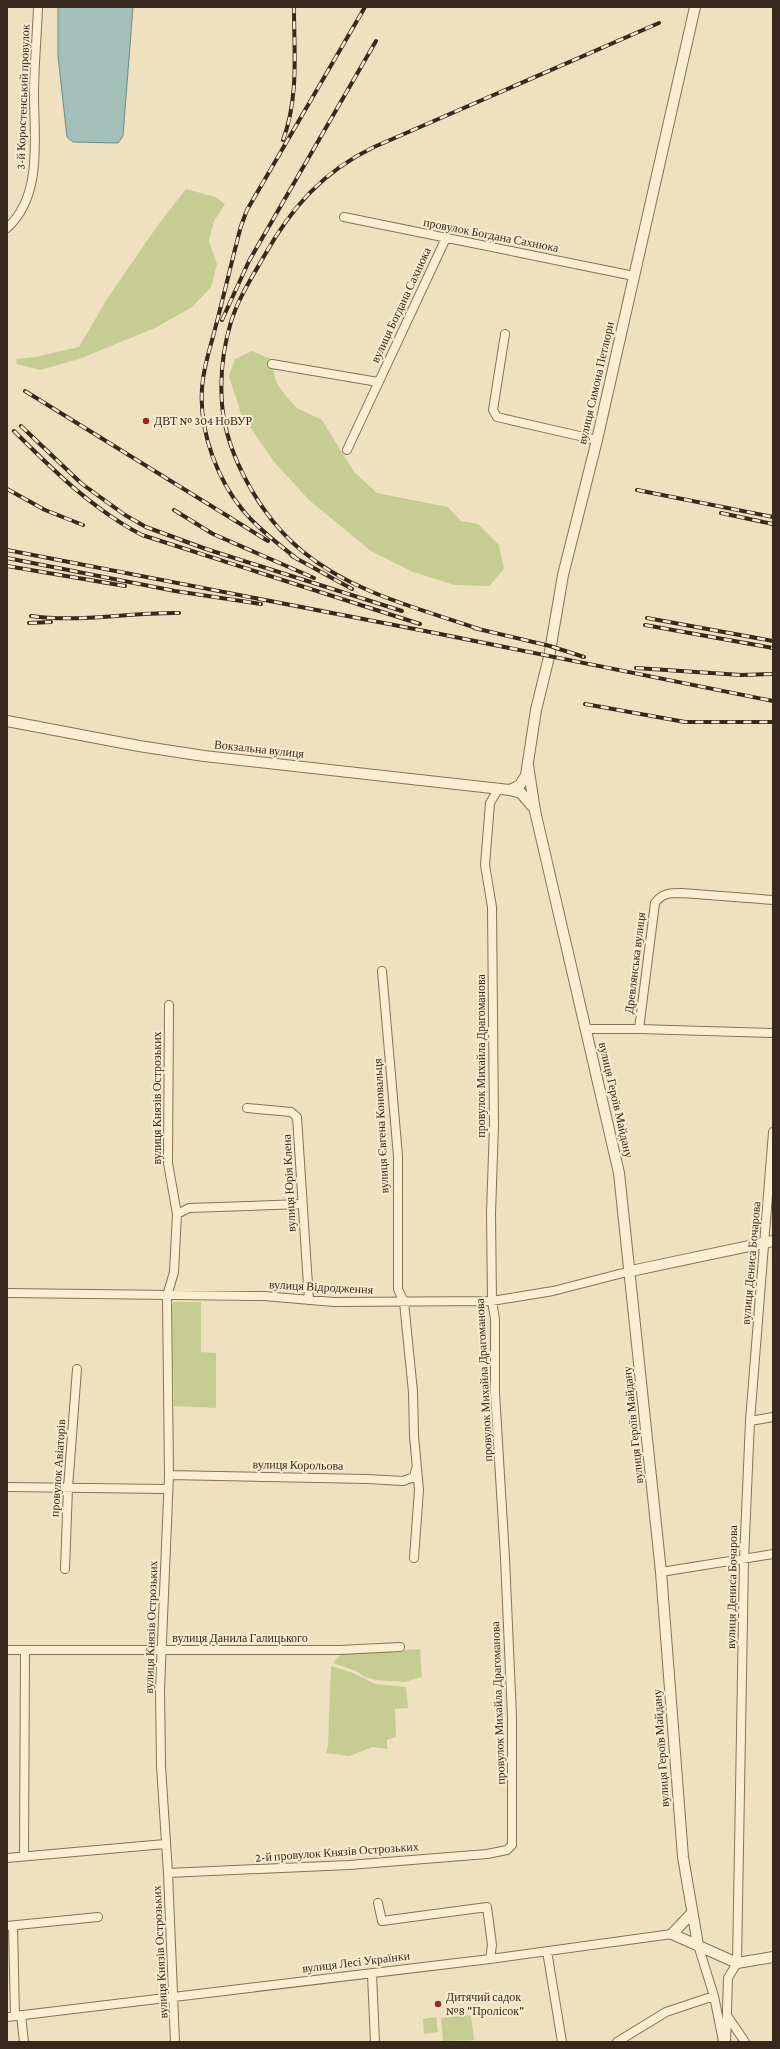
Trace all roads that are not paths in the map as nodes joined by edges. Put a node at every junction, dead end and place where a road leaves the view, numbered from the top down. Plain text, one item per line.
1 (38, 7) edge
2 (695, 7) edge
3 (344, 217) dead end
4 (7, 228) edge
5 (446, 238) junction
6 (634, 276) junction
7 (505, 334) dead end
8 (272, 364) dead end
9 (378, 382) junction
10 (597, 440) junction
11 (347, 450) dead end
12 (7, 721) edge
13 (528, 765) junction
14 (499, 788) junction
15 (510, 790) junction
16 (535, 811) junction
17 (773, 900) edge
18 (382, 971) dead end
19 (169, 1005) dead end
20 (639, 1028) junction
21 (587, 1029) junction
22 (773, 1033) edge
23 (247, 1108) dead end
24 (773, 1132) edge
25 (773, 1139) edge
26 (302, 1204) junction
27 (177, 1214) junction
28 (769, 1241) edge
29 (631, 1271) junction
30 (7, 1293) edge
31 (167, 1296) junction
32 (309, 1300) junction
33 (492, 1301) junction
34 (404, 1302) junction
35 (77, 1369) dead end
36 (773, 1417) edge
37 (750, 1421) junction
38 (416, 1466) junction
39 (169, 1475) junction
40 (7, 1486) edge
41 (68, 1488) junction
42 (167, 1489) junction
43 (773, 1554) edge
44 (414, 1558) dead end
45 (744, 1560) junction
46 (65, 1569) dead end
47 (661, 1572) junction
48 (400, 1647) dead end
49 (7, 1650) edge
50 (161, 1650) junction
51 (25, 1651) junction
52 (165, 1844) junction
53 (507, 1850) joint
54 (24, 1856) junction
55 (7, 1858) edge
56 (168, 1873) junction
57 (378, 1903) dead end
58 (692, 1913) junction
59 (98, 1917) dead end
60 (10, 1926) edge
61 (672, 1934) junction
62 (698, 1945) junction
63 (547, 1951) junction
64 (773, 1957) edge
65 (490, 1959) junction
66 (737, 1963) junction
67 (372, 1974) junction
68 (174, 1996) junction
69 (714, 1996) junction
70 (14, 2016) edge
71 (728, 2017) junction
72 (24, 2042) edge
73 (175, 2042) edge
74 (375, 2042) edge
75 (562, 2042) edge
76 (617, 2042) edge
77 (725, 2042) edge
78 (745, 2042) edge

1 - 4 street, 3-й Коростенський провулок
2 - 6 street, вулиця Симона Петлюри
3 - 5 street, провулок Богдана Сахнюка
5 - 6 street, провулок Богдана Сахнюка
5 - 9 street, вулиця Богдана Сахнюка
6 - 10 street, вулиця Симона Петлюри
7 - 10 street
8 - 9 street, вулиця Богдана Сахнюка
9 - 11 street, вулиця Богдана Сахнюка
10 - 13 street, вулиця Симона Петлюри
12 - 14 street, Вокзальна вулиця
13 - 15 street
13 - 16 street, вулиця Героїв Майдану
14 - 15 street, Вокзальна вулиця
14 - 33 street, провулок Михайла Драгоманова
15 - 16 street, Вокзальна вулиця
16 - 21 street, вулиця Героїв Майдану
17 - 20 street, Древлянська вулиця
18 - 34 street, вулиця Євгена Коновальця
19 - 27 street, вулиця Князів Острозьких
20 - 21 street
20 - 22 street
21 - 29 street, вулиця Героїв Майдану
23 - 26 street, вулиця Юрія Клена
24 - 25 street, вулиця Дениса Бочарова
25 - 28 street, вулиця Дениса Бочарова
26 - 27 street
26 - 32 street, вулиця Юрія Клена
27 - 31 street, вулиця Князів Острозьких
28 - 29 street
28 - 37 street, вулиця Дениса Бочарова
29 - 33 street, вулиця Відродження
29 - 47 street, вулиця Героїв Майдану
30 - 31 street, вулиця Відродження
31 - 32 street, вулиця Відродження
31 - 39 street, вулиця Князів Острозьких
32 - 34 street, вулиця Відродження
33 - 34 street, вулиця Відродження
33 - 53 street, провулок Михайла Драгоманова
34 - 38 street, вулиця Євгена Коновальця
35 - 41 street, провулок Авіаторів
36 - 37 street
37 - 45 street, вулиця Дениса Бочарова
38 - 39 street, вулиця Корольова
38 - 44 street, вулиця Євгена Коновальця
39 - 42 street, вулиця Князів Острозьких
40 - 41 street
41 - 42 street
41 - 46 street, провулок Авіаторів
42 - 50 street, вулиця Князів Острозьких
43 - 45 street
45 - 47 street
45 - 66 street, вулиця Дениса Бочарова
47 - 58 street, вулиця Героїв Майдану
48 - 50 street, вулиця Данила Галицького
49 - 51 street, вулиця Данила Галицького
50 - 51 street, вулиця Данила Галицького
50 - 52 street, вулиця Князів Острозьких
51 - 54 street
52 - 54 street
52 - 56 street, вулиця Князів Острозьких
53 - 56 street, 2-й провулок Князів Острозьких
54 - 55 street
56 - 68 street, вулиця Князів Острозьких
57 - 65 street
58 - 61 street
58 - 62 street, вулиця Героїв Майдану
59 - 60 street
60 - 70 street
61 - 62 street
61 - 63 street, вулиця Лесі Українки
62 - 66 street
62 - 69 street, вулиця Героїв Майдану
63 - 65 street, вулиця Лесі Українки
63 - 75 street
64 - 66 street
65 - 67 street, вулиця Лесі Українки
66 - 71 street, вулиця Дениса Бочарова
67 - 68 street, вулиця Лесі Українки
67 - 74 street
68 - 70 street, вулиця Лесі Українки
68 - 73 street, вулиця Князів Острозьких
69 - 76 street
69 - 77 street, вулиця Героїв Майдану
70 - 72 street
71 - 77 street, вулиця Дениса Бочарова
71 - 78 street

